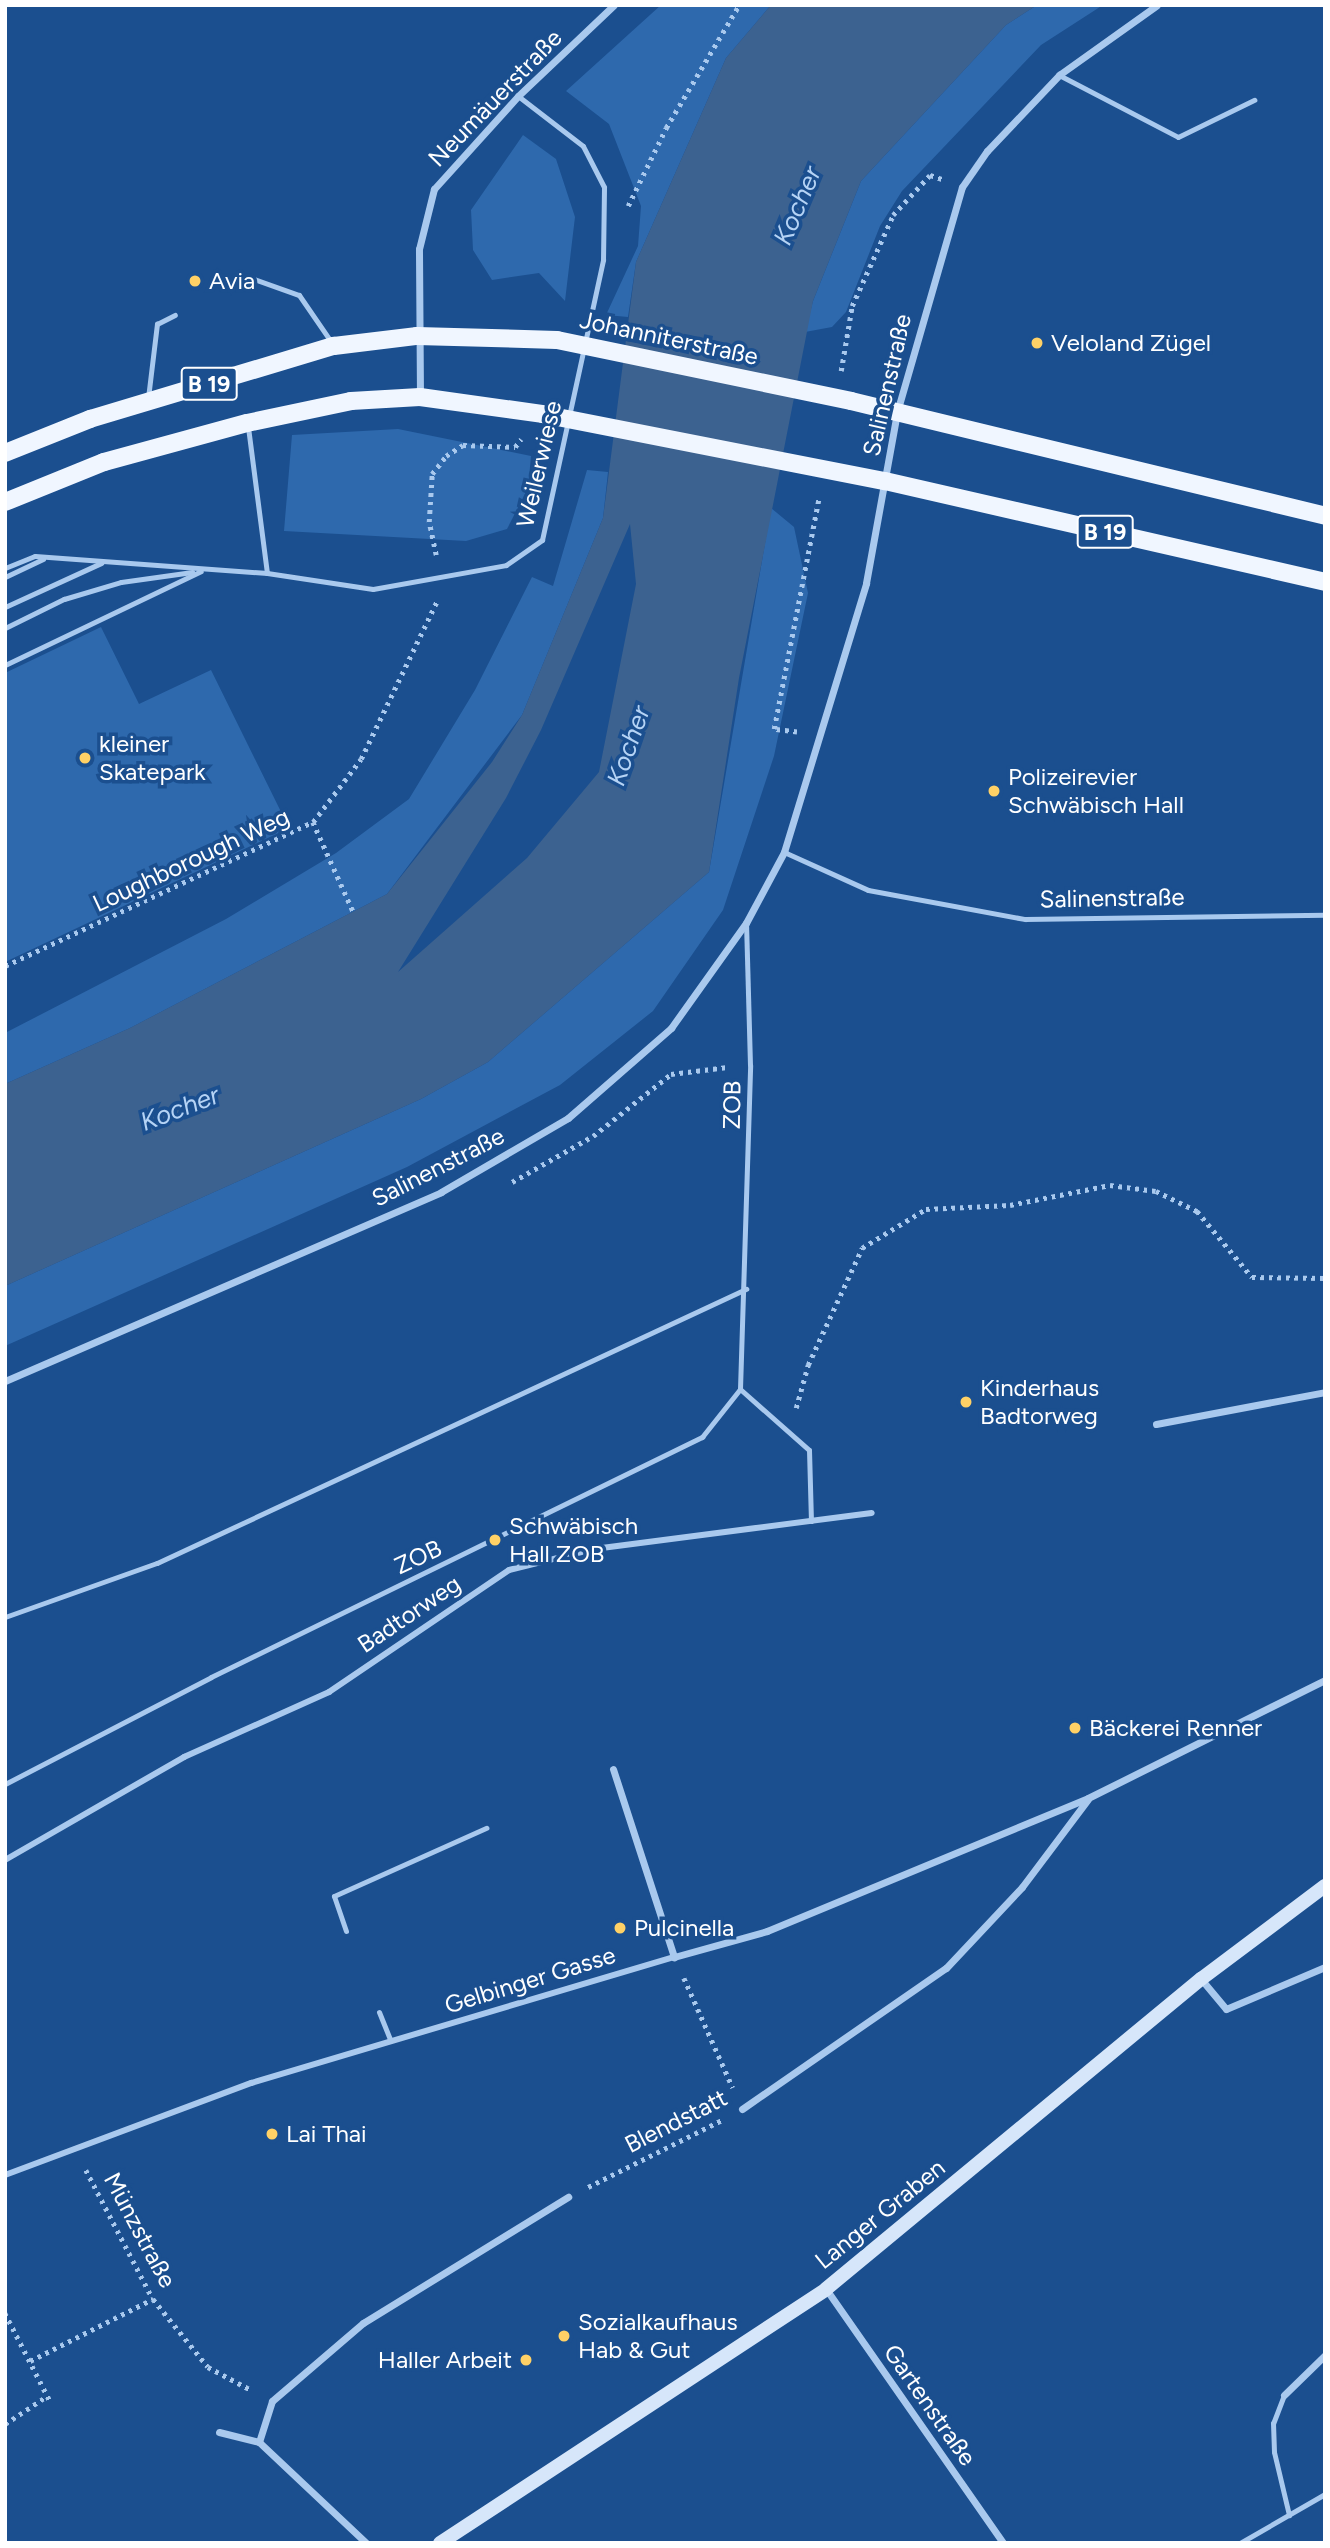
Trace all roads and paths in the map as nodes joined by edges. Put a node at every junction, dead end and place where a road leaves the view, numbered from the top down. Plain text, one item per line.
1 (614, 5) edge
2 (1157, 5) edge
3 (1059, 75) junction
4 (518, 96) junction
5 (1254, 100) dead end
6 (962, 187) junction
7 (236, 285) dead end
8 (852, 306) dead end
9 (176, 315) dead end
10 (417, 336) junction
11 (334, 346) junction
12 (419, 397) junction
13 (147, 403) junction
14 (897, 412) junction
15 (542, 414) junction
16 (247, 423) junction
17 (5, 453) edge
18 (885, 481) junction
19 (5, 502) edge
20 (1325, 516) edge
21 (46, 558) junction
22 (104, 562) junction
23 (5, 568) edge
24 (202, 570) junction
25 (267, 573) junction
26 (5, 577) edge
27 (442, 579) junction
28 (1325, 582) edge
29 (802, 590) dead end
30 (437, 601) dead end
31 (5, 607) edge
32 (5, 628) edge
33 (5, 664) edge
34 (822, 735) junction
35 (313, 822) junction
36 (784, 852) junction
37 (353, 911) dead end
38 (1325, 915) edge
39 (746, 923) junction
40 (5, 966) edge
41 (1325, 1278) edge
42 (746, 1289) junction
43 (5, 1381) edge
44 (740, 1389) junction
45 (1325, 1392) edge
46 (1156, 1424) dead end
47 (789, 1433) junction
48 (872, 1513) dead end
49 (811, 1521) junction
50 (5, 1618) edge
51 (1325, 1680) edge
52 (613, 1769) dead end
53 (5, 1784) edge
54 (1088, 1798) junction
55 (485, 1828) dead end
56 (5, 1860) edge
57 (1325, 1886) edge
58 (346, 1931) dead end
59 (674, 1957) junction
60 (1325, 1967) edge
61 (1201, 1979) junction
62 (379, 2012) dead end
63 (390, 2041) junction
64 (742, 2109) junction
65 (76, 2150) junction
66 (5, 2175) edge
67 (568, 2197) joint
68 (826, 2289) junction
69 (153, 2299) junction
70 (5, 2314) edge
71 (1325, 2355) edge
72 (30, 2361) junction
73 (1284, 2395) joint
74 (272, 2401) junction
75 (5, 2424) edge
76 (219, 2432) dead end
77 (259, 2442) junction
78 (1325, 2494) edge
79 (1289, 2515) junction
80 (366, 2543) edge
81 (440, 2543) edge
82 (1003, 2543) edge
83 (1240, 2543) edge

1 - 4 street, Neumäuerstraße
2 - 3 street, Salinenstraße
3 - 5 lane
3 - 6 street, Salinenstraße
4 - 10 street, Neumäuerstraße
4 - 27 lane, Weilerwiese
6 - 8 path
6 - 14 street, Salinenstraße
7 - 11 lane
9 - 13 lane
10 - 11 main road, Johanniterstraße / B 19
10 - 12 street, Neumäuerstraße
10 - 14 main road, Johanniterstraße / B 19
11 - 13 main road, Johanniterstraße / B 19
12 - 15 main road, B 19
12 - 16 main road, B 19
13 - 17 main road, Johanniterstraße / B 19
14 - 18 street, Salinenstraße
14 - 20 main road, Johanniterstraße / B 19
15 - 18 main road, B 19
15 - 27 path
16 - 19 main road, B 19
16 - 25 lane
18 - 28 main road, B 19
18 - 34 street, Salinenstraße
21 - 22 lane, Weilerwiese
21 - 23 lane, Weilerwiese
21 - 26 lane
22 - 24 lane, Weilerwiese
22 - 31 lane
24 - 25 lane, Weilerwiese
24 - 32 lane
24 - 33 lane
25 - 27 lane, Weilerwiese
29 - 34 path
30 - 35 path, Loughborough Weg
34 - 36 street, Salinenstraße
35 - 37 path
35 - 40 path, Loughborough Weg
36 - 38 lane, Salinenstraße
36 - 39 street, Salinenstraße
39 - 42 lane, ZOB
39 - 43 street, Salinenstraße
41 - 47 path
42 - 44 lane, ZOB
42 - 50 lane
44 - 47 lane
44 - 53 lane, ZOB
45 - 46 street
47 - 49 lane
48 - 49 street, Badtorweg
49 - 56 street, Badtorweg
51 - 54 street, Gelbinger Gasse
52 - 59 street
54 - 59 street, Gelbinger Gasse
54 - 64 street, Blendstatt
55 - 58 lane
57 - 61 main road, Langer Graben
59 - 63 street, Gelbinger Gasse
59 - 64 path
60 - 61 street
61 - 68 main road, Langer Graben
62 - 63 lane
63 - 65 street, Gelbinger Gasse
64 - 67 path, Blendstatt
65 - 66 street, Gelbinger Gasse
65 - 69 path, Münzstraße
67 - 74 street
68 - 81 main road, Langer Graben
68 - 82 street, Gartenstraße
69 - 72 path
69 - 74 path, Münzstraße
70 - 72 path
71 - 73 street
72 - 75 path
73 - 79 lane
74 - 77 street
76 - 77 street
77 - 80 street
78 - 79 lane
79 - 83 lane

